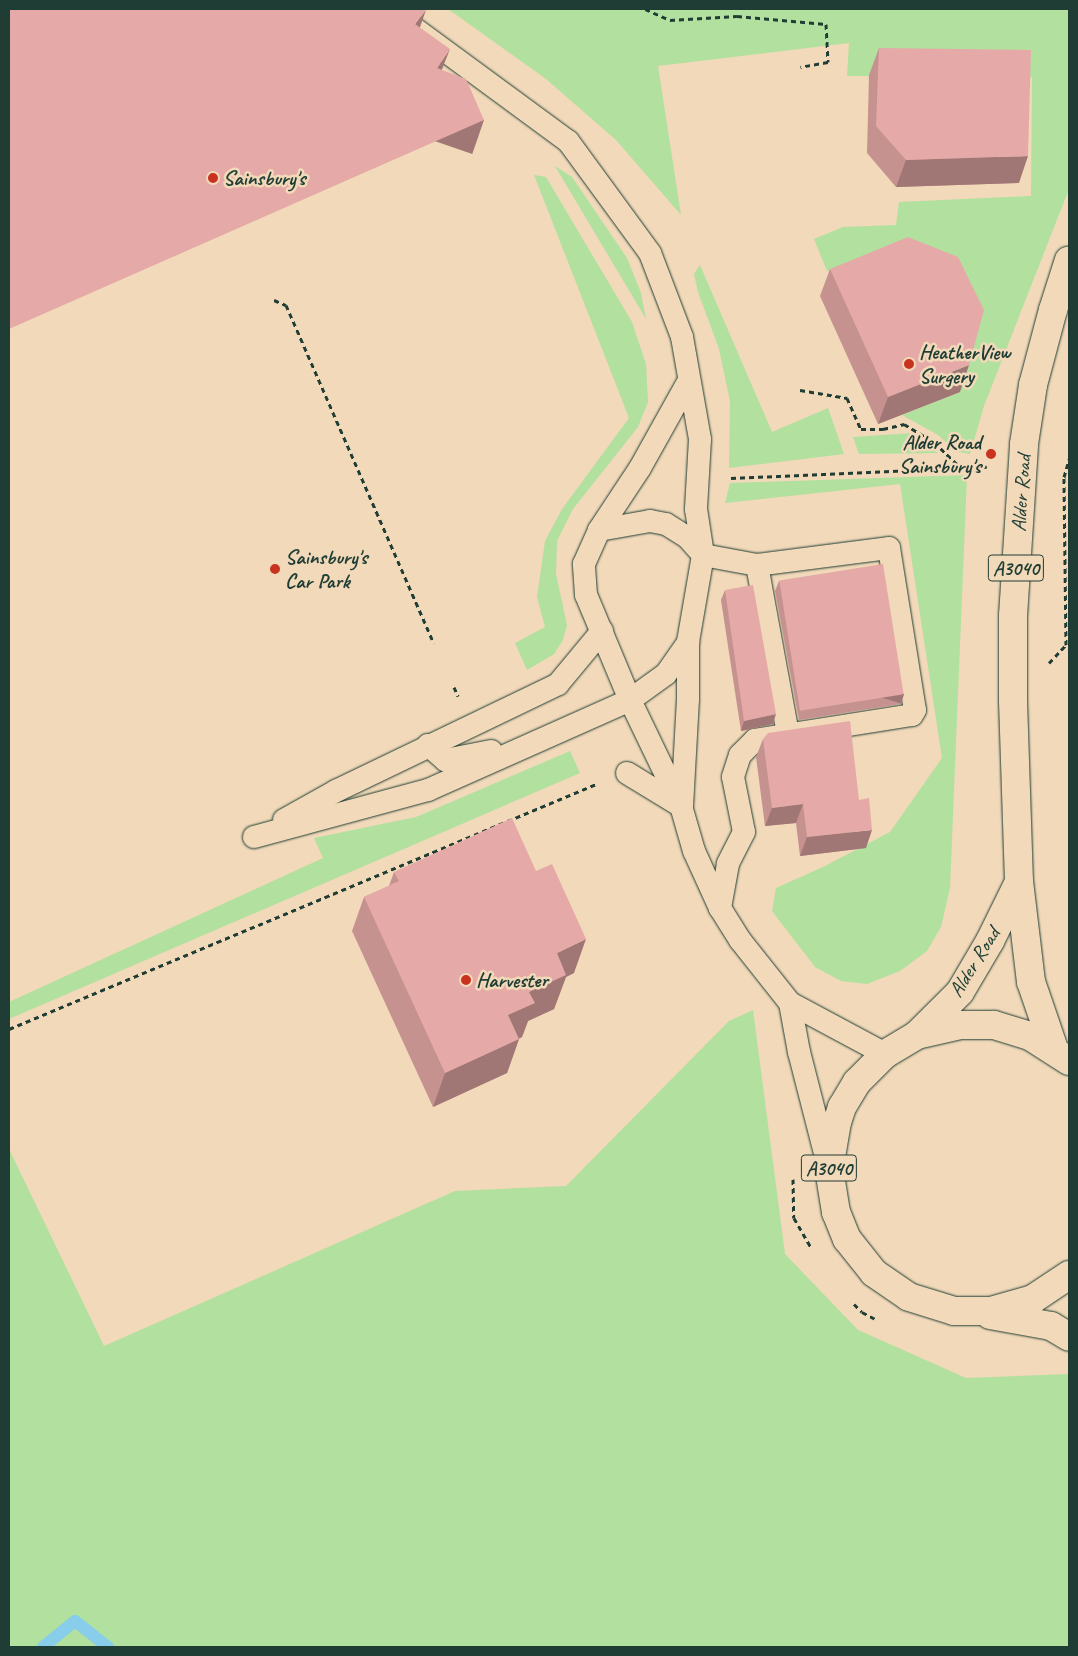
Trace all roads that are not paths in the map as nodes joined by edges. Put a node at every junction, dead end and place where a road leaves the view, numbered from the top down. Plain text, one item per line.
1 (388, 9) edge
2 (1069, 260) edge
3 (688, 382) junction
4 (599, 530) junction
5 (703, 555) junction
6 (757, 565) junction
7 (602, 631) junction
8 (688, 642) junction
9 (630, 700) junction
10 (788, 734) junction
11 (527, 744) junction
12 (428, 746) junction
13 (627, 773) road end
14 (682, 806) junction
15 (1019, 882) junction
16 (720, 908) junction
17 (790, 1003) junction
18 (917, 1035) junction
19 (885, 1054) junction
20 (1061, 1055) edge
21 (829, 1169) junction
22 (1069, 1275) edge
23 (976, 1312) junction
24 (1069, 1337) edge

1 - 3 lane
2 - 15 main road, Alder Road / A3040
3 - 4 lane
3 - 5 lane
4 - 5 lane
4 - 7 lane
5 - 6 lane
5 - 8 lane
6 - 10 lane
6 - 10 lane
7 - 9 lane
7 - 12 lane
8 - 9 lane
8 - 14 lane
9 - 11 lane
9 - 14 lane
10 - 16 lane
11 - 12 lane
11 - 12 lane
13 - 14 lane
14 - 16 lane
15 - 18 main road, Alder Road / A3040
15 - 20 main road, Alder Road / A3040
16 - 17 lane
17 - 19 lane
17 - 21 lane
18 - 19 main road, A3040
18 - 20 main road, A3040
19 - 21 main road, A3040
21 - 23 main road, A3040
22 - 23 main road, A3040
23 - 24 main road, A3040

